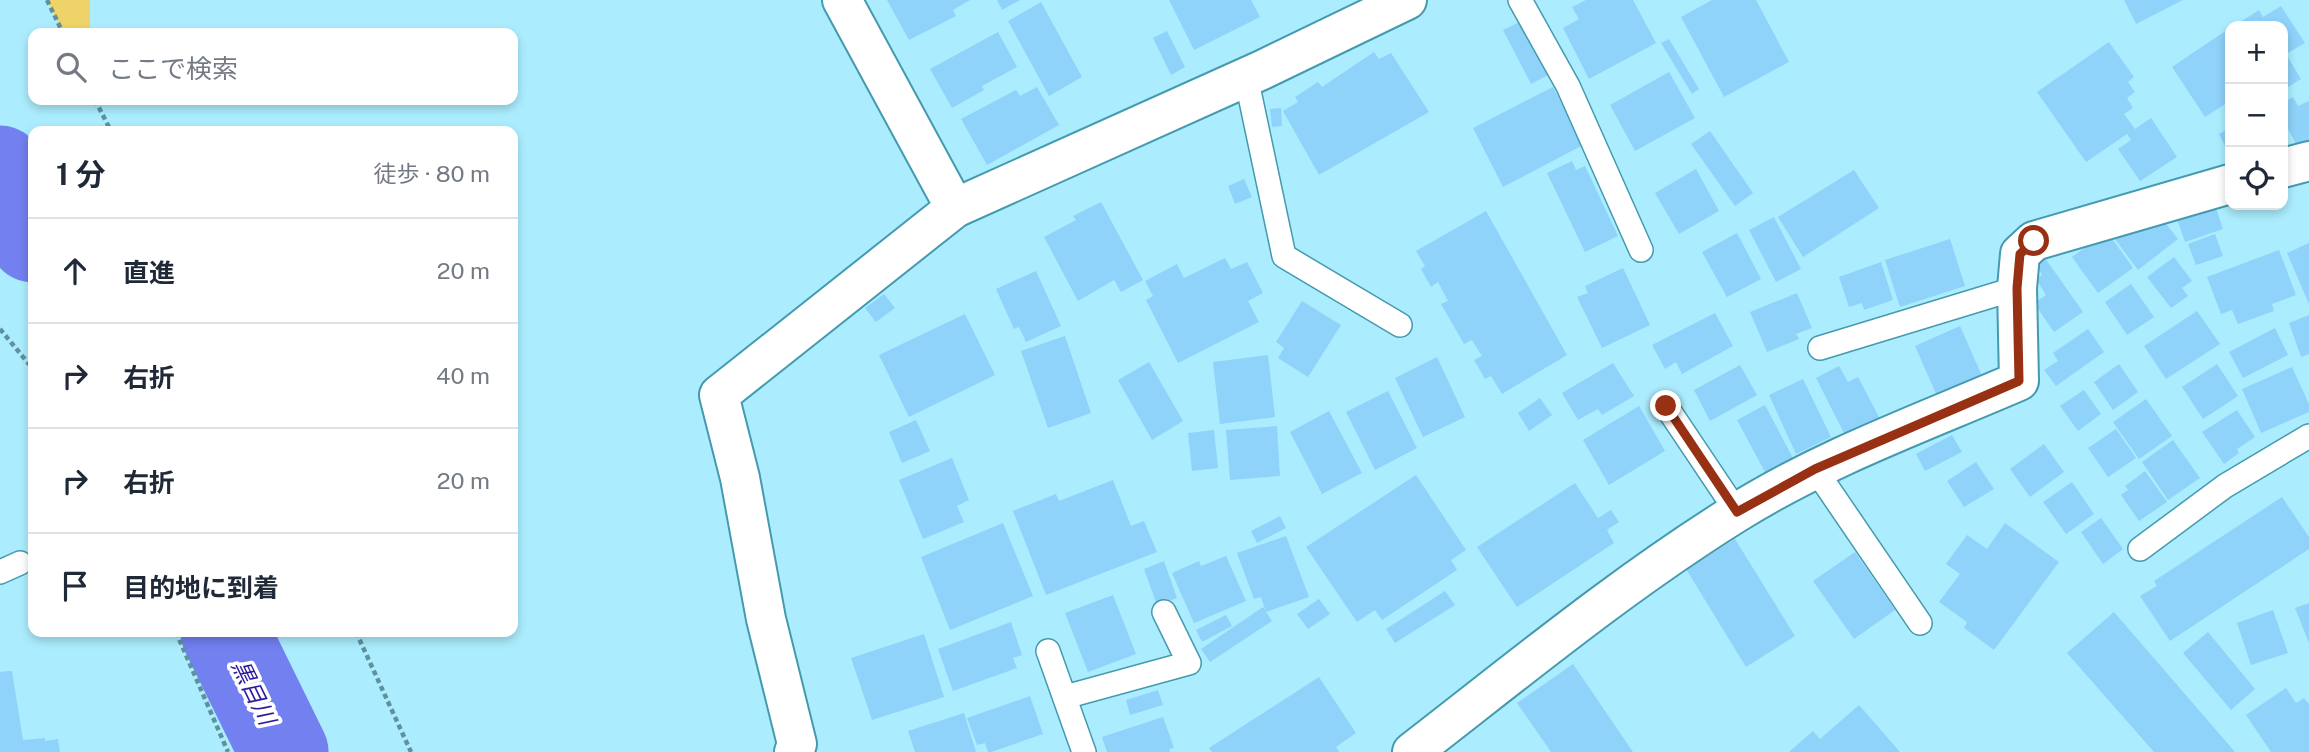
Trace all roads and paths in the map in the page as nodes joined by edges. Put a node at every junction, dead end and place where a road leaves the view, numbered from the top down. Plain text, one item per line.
1 (47, 0) edge
2 (842, 0) edge
3 (1407, 0) edge
4 (1520, 0) edge
5 (61, 28) edge
6 (1246, 77) junction
7 (98, 105) edge
8 (108, 126) edge
9 (2309, 161) edge
10 (2288, 167) edge
11 (2225, 185) edge
12 (956, 208) junction
13 (1641, 250) dead end
14 (2017, 288) junction
15 (1400, 325) dead end
16 (0, 330) edge
17 (1820, 348) dead end
18 (28, 363) edge
19 (1666, 406) dead end
20 (2309, 436) edge
21 (1815, 469) junction
22 (1737, 512) junction
23 (2140, 549) dead end
24 (1164, 612) dead end
25 (1920, 623) dead end
26 (178, 637) edge
27 (358, 637) edge
28 (1048, 651) dead end
29 (1065, 698) junction
30 (228, 752) edge
31 (411, 752) edge
32 (794, 752) edge
33 (1084, 752) edge
34 (1412, 752) edge

1 - 5 path
2 - 12 street
3 - 6 street
4 - 13 lane
6 - 12 street
6 - 15 lane
7 - 8 path
9 - 10 street
11 - 14 street
12 - 32 street
14 - 17 lane
14 - 21 street
16 - 18 path
19 - 22 lane
20 - 23 lane
21 - 22 street
21 - 25 lane
22 - 34 street
24 - 29 lane
26 - 30 path
27 - 31 path
28 - 29 lane
29 - 33 lane

